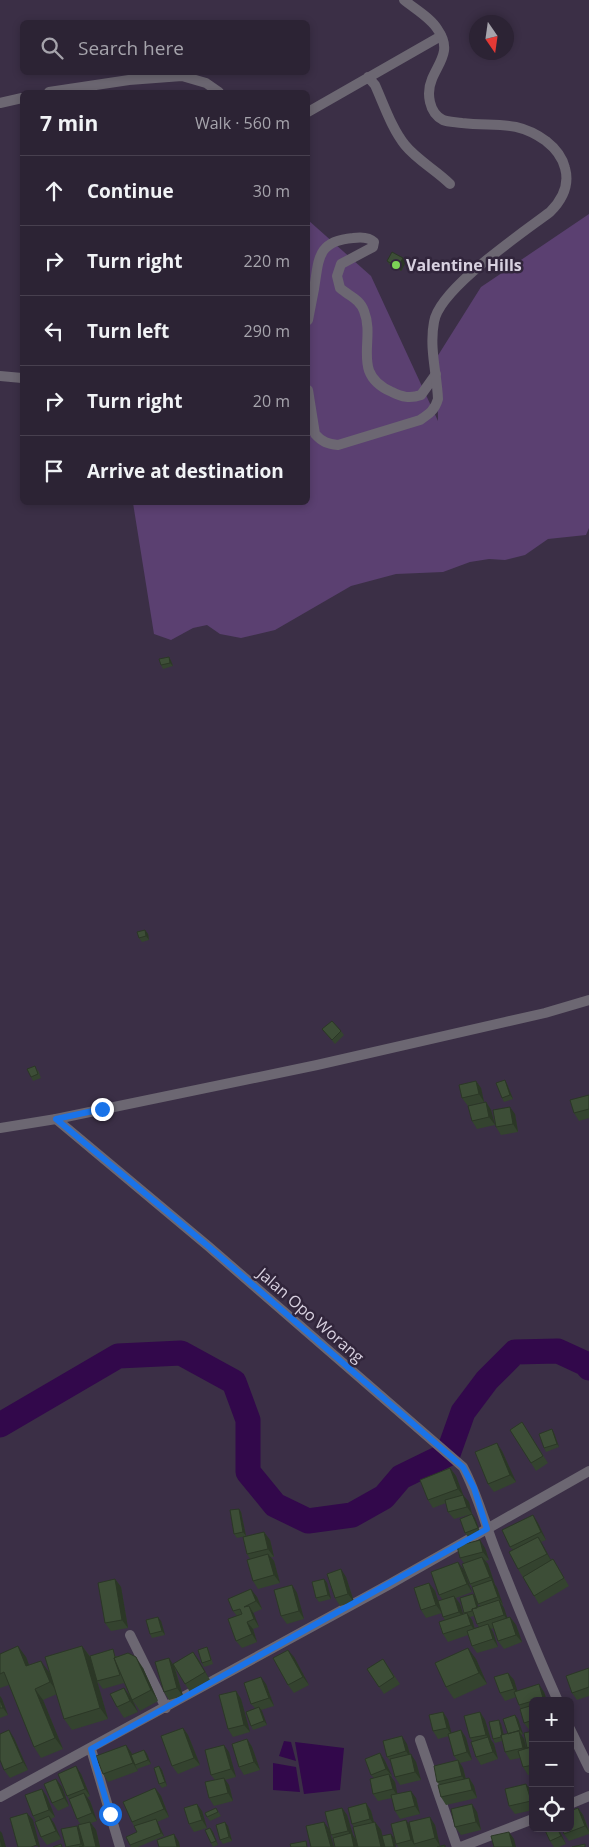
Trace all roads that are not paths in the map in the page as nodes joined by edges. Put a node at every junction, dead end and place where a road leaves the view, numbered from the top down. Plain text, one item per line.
1 (404, 0) edge
2 (441, 36) junction
3 (368, 77) junction
4 (63, 90) edge
5 (216, 90) edge
6 (20, 98) edge
7 (0, 103) edge
8 (310, 111) edge
9 (450, 184) dead end
10 (310, 307) edge
11 (436, 374) junction
12 (0, 376) edge
13 (20, 378) edge
14 (310, 403) edge
15 (589, 1000) edge
16 (56, 1119) junction
17 (0, 1128) edge
18 (589, 1471) edge
19 (487, 1529) junction
20 (130, 1635) dead end
21 (556, 1697) edge
22 (166, 1708) junction
23 (574, 1737) edge
24 (420, 1740) dead end
25 (91, 1749) junction
26 (589, 1768) edge
27 (589, 1796) edge
28 (0, 1797) edge
29 (574, 1802) edge
30 (529, 1821) edge
31 (120, 1847) edge
32 (456, 1847) edge
33 (461, 1847) edge

1 - 2 street
2 - 3 street
2 - 11 street
3 - 8 street
3 - 9 street
4 - 5 street
6 - 7 street
10 - 11 street
11 - 14 street
12 - 13 street
15 - 16 street
16 - 17 street
16 - 19 street, Jalan Opo Worang
18 - 19 street
19 - 21 street, Jalan Opo Worang
19 - 22 street
20 - 22 street
22 - 25 street
23 - 26 street
24 - 32 street
25 - 28 street
25 - 31 street
27 - 29 street
30 - 33 street

